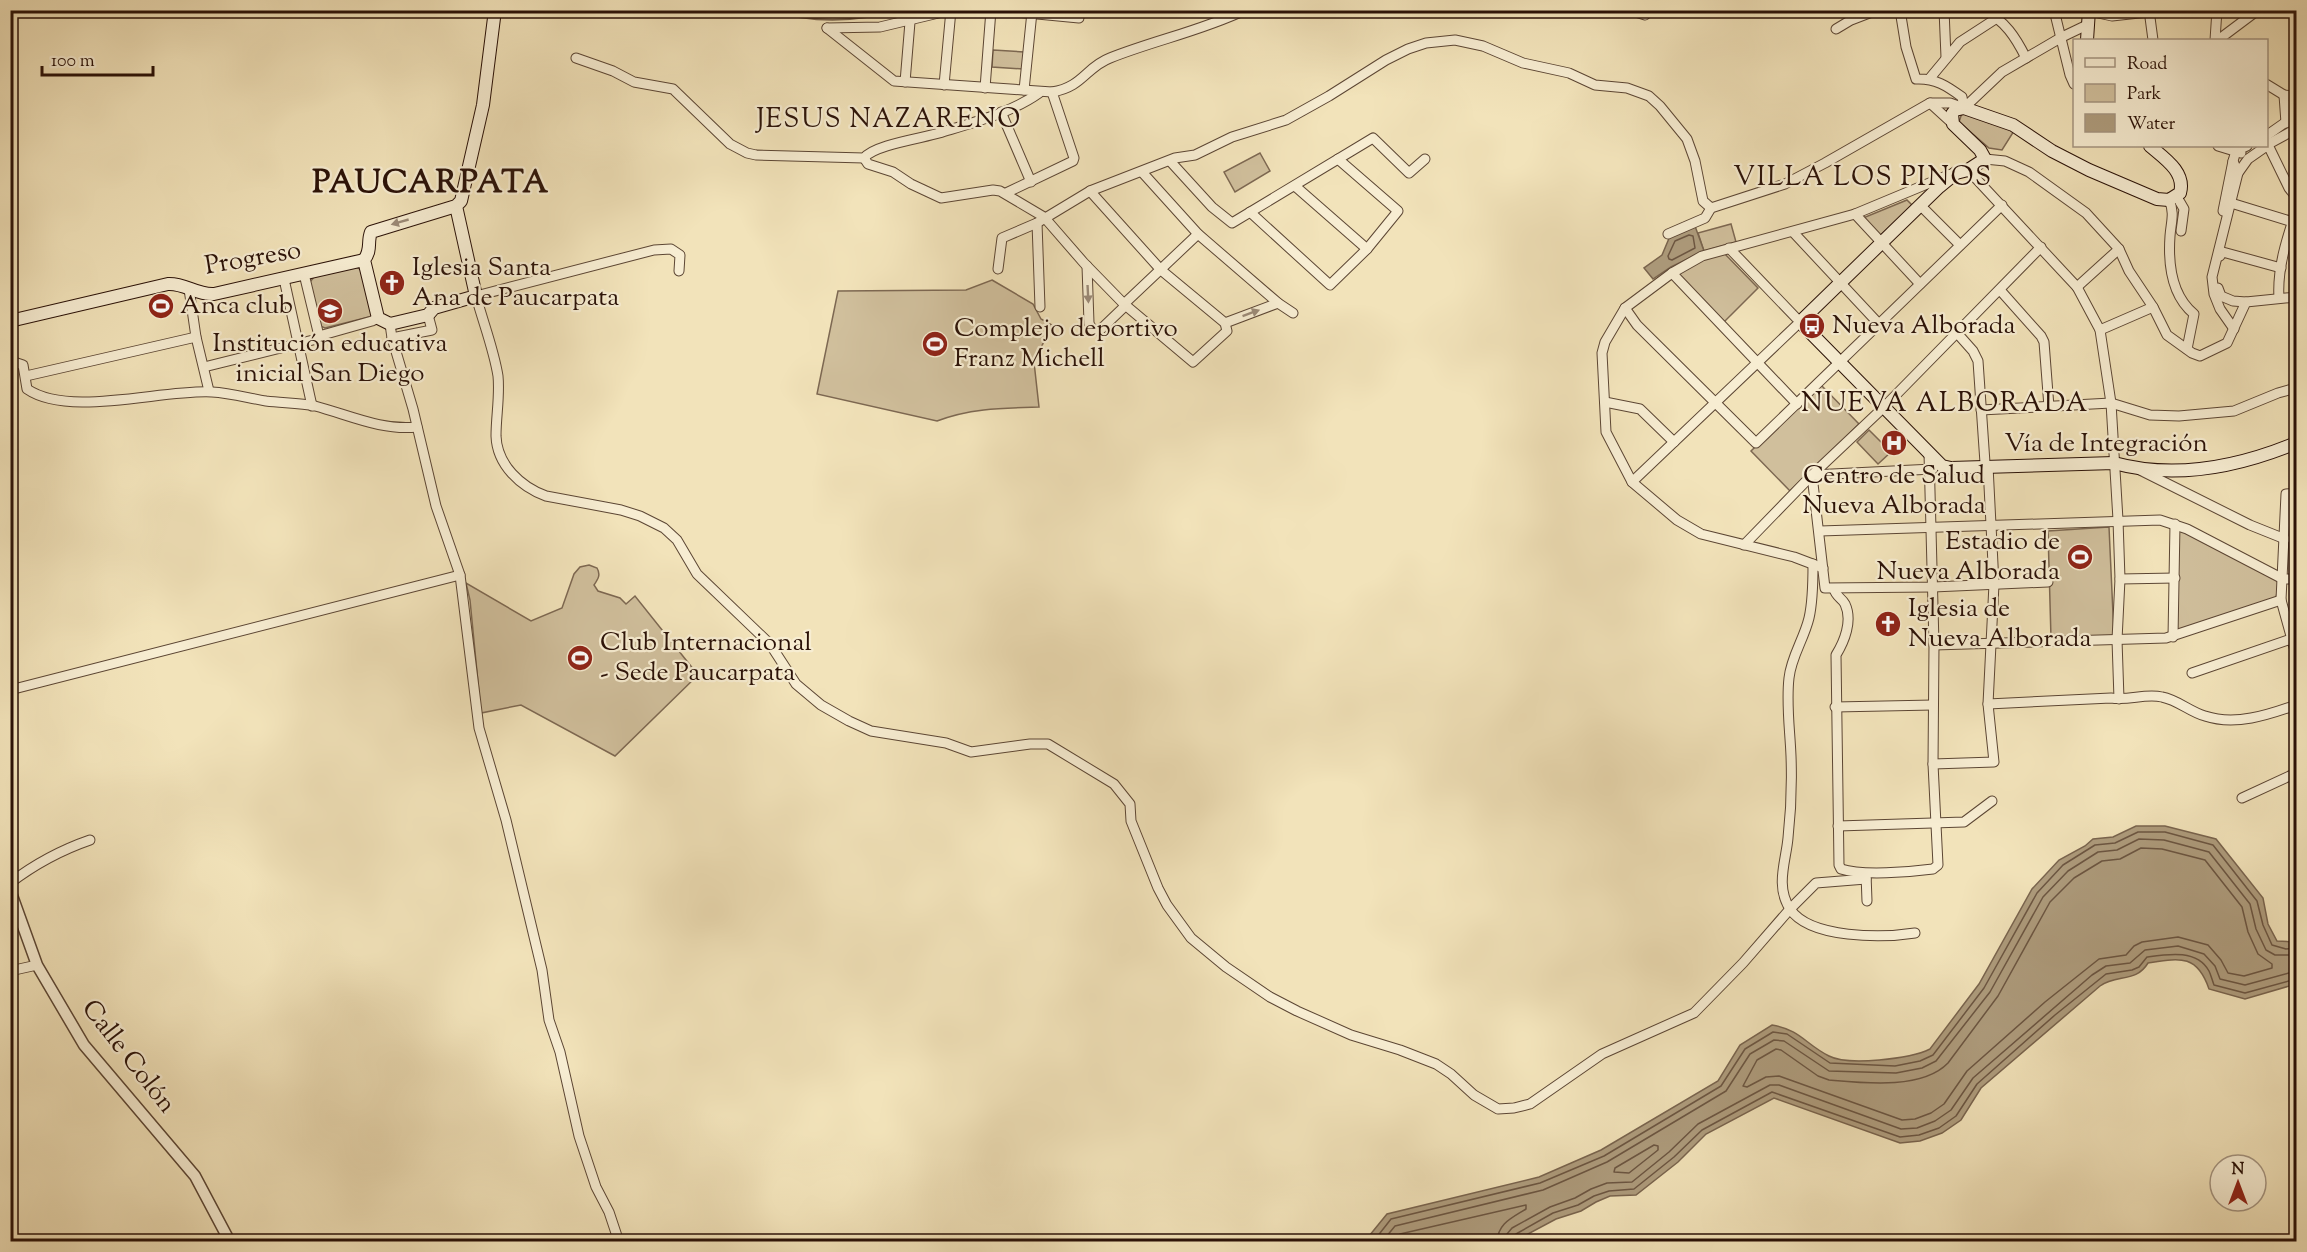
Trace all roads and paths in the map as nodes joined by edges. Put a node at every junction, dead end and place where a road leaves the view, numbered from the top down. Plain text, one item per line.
1 (495, 10) edge
2 (831, 10) edge
3 (864, 10) edge
4 (951, 10) edge
5 (993, 10) edge
6 (1245, 10) edge
7 (1629, 10) edge
8 (1876, 10) edge
9 (1900, 10) edge
10 (1944, 10) edge
11 (1983, 10) edge
12 (2054, 10) edge
13 (2166, 10) edge
14 (2217, 10) edge
15 (2258, 10) edge
16 (2089, 11) edge
17 (1032, 12) junction
18 (2149, 12) edge
19 (1645, 15) dead end
20 (911, 16) edge
21 (1079, 18) dead end
22 (1997, 18) junction
23 (2087, 25) junction
24 (1836, 29) dead end
25 (2062, 37) junction
26 (2087, 39) edge
27 (2154, 39) edge
28 (2216, 39) edge
29 (2217, 39) edge
30 (1946, 57) junction
31 (576, 58) dead end
32 (2026, 58) junction
33 (1930, 78) junction
34 (905, 82) junction
35 (2073, 82) edge
36 (944, 85) junction
37 (2268, 85) edge
38 (985, 88) junction
39 (1024, 90) junction
40 (1052, 92) junction
41 (1039, 93) junction
42 (2284, 95) junction
43 (2296, 96) edge
44 (1930, 103) junction
45 (1964, 108) junction
46 (1001, 112) junction
47 (2296, 115) edge
48 (2286, 123) junction
49 (1953, 124) junction
50 (2296, 129) edge
51 (2268, 139) edge
52 (2268, 140) edge
53 (2268, 142) edge
54 (2151, 147) edge
55 (2220, 147) edge
56 (2246, 147) edge
57 (2256, 147) edge
58 (2260, 147) edge
59 (2235, 156) junction
60 (864, 158) junction
61 (1338, 159) junction
62 (1425, 159) dead end
63 (1985, 159) junction
64 (1170, 161) junction
65 (1962, 171) junction
66 (1142, 172) junction
67 (2238, 173) junction
68 (1030, 182) junction
69 (1295, 186) junction
70 (1090, 191) junction
71 (1006, 193) junction
72 (2296, 197) edge
73 (2173, 198) junction
74 (2231, 203) junction
75 (2002, 205) junction
76 (456, 206) junction
77 (1921, 206) junction
78 (1711, 208) junction
79 (2296, 211) edge
80 (1250, 212) junction
81 (1855, 214) junction
82 (1041, 220) junction
83 (2293, 222) junction
84 (2181, 231) dead end
85 (1793, 232) junction
86 (1198, 234) junction
87 (1668, 234) dead end
88 (2293, 234) edge
89 (1881, 244) junction
90 (1960, 245) junction
91 (2041, 247) junction
92 (1729, 248) junction
93 (1367, 249) junction
94 (2119, 249) junction
95 (2219, 250) junction
96 (364, 260) junction
97 (1087, 266) junction
98 (2281, 268) junction
99 (998, 269) dead end
100 (1161, 270) junction
101 (679, 271) dead end
102 (2212, 271) junction
103 (1672, 273) junction
104 (304, 274) junction
105 (284, 279) junction
106 (1841, 283) junction
107 (1920, 284) junction
108 (2077, 287) junction
109 (189, 289) junction
110 (2000, 290) junction
111 (476, 296) junction
112 (2296, 297) edge
113 (2279, 298) junction
114 (2246, 302) junction
115 (1278, 303) junction
116 (1124, 304) junction
117 (1040, 307) dead end
118 (2153, 307) junction
119 (1625, 308) junction
120 (1293, 313) dead end
121 (428, 315) junction
122 (378, 318) junction
123 (10, 321) edge
124 (1800, 322) junction
125 (1225, 323) junction
126 (390, 324) junction
127 (1880, 324) junction
128 (2235, 329) junction
129 (2100, 330) junction
130 (1958, 333) junction
131 (319, 336) junction
132 (196, 337) junction
133 (392, 338) junction
134 (298, 344) junction
135 (2187, 349) junction
136 (10, 359) edge
137 (1757, 363) junction
138 (1840, 363) junction
139 (204, 367) junction
140 (26, 376) junction
141 (2296, 388) edge
142 (209, 392) junction
143 (1605, 402) junction
144 (1715, 403) junction
145 (2111, 403) junction
146 (1797, 404) junction
147 (312, 406) junction
148 (1884, 407) junction
149 (2049, 407) junction
150 (1981, 410) junction
151 (417, 427) junction
152 (1674, 442) junction
153 (2296, 442) edge
154 (1929, 453) junction
155 (2114, 463) junction
156 (1942, 465) junction
157 (1988, 466) junction
158 (2138, 469) junction
159 (1929, 470) junction
160 (1812, 475) junction
161 (1632, 482) junction
162 (2296, 493) edge
163 (2118, 520) junction
164 (2175, 524) junction
165 (1991, 526) junction
166 (1932, 528) junction
167 (1820, 531) junction
168 (2284, 539) junction
169 (1744, 545) junction
170 (1813, 564) junction
171 (1823, 568) junction
172 (460, 575) junction
173 (2175, 578) junction
174 (2120, 579) junction
175 (2283, 579) junction
176 (2296, 579) edge
177 (2048, 582) dead end
178 (1994, 584) junction
179 (1933, 587) junction
180 (1834, 590) junction
181 (2281, 600) junction
182 (2173, 637) junction
183 (2294, 638) edge
184 (2117, 640) junction
185 (1992, 644) junction
186 (1934, 645) junction
187 (2296, 654) edge
188 (2192, 673) dead end
189 (10, 690) edge
190 (2119, 699) junction
191 (1988, 704) junction
192 (1933, 705) junction
193 (2296, 705) edge
194 (1835, 707) junction
195 (1933, 764) junction
196 (2296, 772) edge
197 (2242, 798) dead end
198 (1992, 801) dead end
199 (1936, 823) junction
200 (1838, 826) junction
201 (90, 840) dead end
202 (1866, 876) junction
203 (10, 883) edge
204 (10, 891) edge
205 (1867, 901) dead end
206 (1790, 909) junction
207 (1915, 933) dead end
208 (37, 966) junction
209 (10, 971) edge
210 (230, 1242) edge
211 (619, 1242) edge

1 - 76 main road
2 - 3 street
4 - 20 street
4 - 36 street
5 - 17 street
5 - 38 street
6 - 40 street
7 - 19 street
8 - 24 street
9 - 33 street
10 - 30 street
11 - 22 street
12 - 25 street
13 - 18 street
14 - 28 street
15 - 29 street
16 - 18 street
16 - 23 main road
17 - 21 street
17 - 39 street
18 - 27 street
20 - 34 street
20 - 34 street
22 - 30 street
22 - 32 street
23 - 25 street
23 - 26 main road
25 - 32 street
25 - 35 street
30 - 33 street
31 - 60 street
32 - 45 street
33 - 45 street
34 - 36 street
36 - 38 street
37 - 42 street
38 - 39 street
39 - 41 street
40 - 41 street
40 - 68 street
41 - 46 street
42 - 43 street
42 - 48 street
44 - 45 street
44 - 49 street
44 - 78 street
45 - 49 main road
45 - 73 main road
46 - 60 street
46 - 68 street
47 - 48 street
48 - 51 street
49 - 63 main road
50 - 52 street
53 - 72 street
54 - 73 main road
55 - 59 street
56 - 59 street
57 - 59 street
58 - 67 street
59 - 67 street
59 - 102 street
60 - 71 street
61 - 62 street
61 - 69 street
61 - 93 street
63 - 65 main road
63 - 94 street
64 - 66 street
64 - 78 street
64 - 80 street
65 - 75 street
65 - 77 main road
65 - 81 street
66 - 70 street
66 - 86 street
67 - 74 street
68 - 71 street
69 - 80 street
69 - 93 street
70 - 82 street
70 - 100 street
71 - 82 street
73 - 84 street
73 - 135 street
74 - 83 street
74 - 95 street
75 - 90 street
75 - 91 street
76 -> 96 main road
76 - 111 main road
77 - 89 main road
77 - 90 street
78 - 87 street
79 - 83 street
80 - 93 street
81 - 85 street
81 - 89 street
82 - 97 street
82 - 99 street
82 - 117 street
83 - 88 street
85 - 92 street
85 - 106 street
86 - 100 street
86 - 115 street
88 - 98 street
89 - 106 main road
89 - 107 street
90 - 107 street
91 - 108 street
91 - 110 street
92 - 103 street
92 - 124 street
94 - 108 street
94 - 118 street
95 - 98 street
95 - 102 street
95 - 114 street
96 - 104 main road, Progreso
96 - 122 main road
97 - 116 street
97 -> 116 street
98 - 113 street
100 - 116 street
100 - 125 street
101 - 111 street
102 - 128 street
103 - 119 street
103 - 137 street
104 - 105 main road, Progreso
104 - 131 street
105 - 109 main road, Progreso
105 - 134 street
106 - 124 main road
106 - 127 street
107 - 127 street
108 - 129 street
109 - 123 main road, Progreso
109 - 132 street
110 - 130 street
110 - 149 street
111 - 121 main road
111 - 206 street
112 - 113 street
113 - 114 street
114 - 128 street
115 - 120 street
125 -> 115 street
116 - 125 street
118 - 129 street
118 - 135 street
119 - 143 street
119 - 144 street
121 - 126 main road
121 - 133 street
122 - 126 main road
122 - 131 street
124 - 137 street
124 - 138 main road
126 - 133 street
127 - 138 street
128 - 135 street
129 - 145 street
130 - 148 street
130 - 150 street
131 - 134 street
132 - 139 street
132 - 140 street
133 - 151 street
134 - 139 street
134 - 147 street
136 - 140 street
137 - 144 street
137 - 146 street
138 - 146 street
138 - 148 main road
139 - 142 street
140 - 142 street
141 - 145 street
142 - 147 street
143 - 152 street
143 - 161 street
144 - 146 street
144 - 152 street
145 - 149 street
145 - 155 street
147 - 151 street
148 - 154 main road
148 - 160 street
149 - 150 street
150 - 157 street
151 - 172 street
152 - 161 street
153 - 158 main road, Vía de Integración
154 - 156 main road
154 - 159 street
155 - 157 main road, Vía de Integración
155 - 158 main road, Vía de Integración
155 - 163 street
156 - 157 main road, Vía de Integración
156 - 159 street
157 - 165 street
158 - 168 street
159 - 160 street
159 - 166 street
160 - 167 street
160 - 169 street
161 - 169 street
162 - 168 street
163 - 164 street
163 - 165 street
163 - 174 street
164 - 173 street
164 - 175 street
165 - 166 street
165 - 178 street
166 - 167 street
166 - 179 street
167 - 171 street
168 - 175 street
169 - 170 street
170 - 171 street
170 - 206 street
171 - 180 street
172 - 189 street
172 - 211 street
173 - 174 street
173 - 182 street
174 - 184 street
175 - 176 street
175 - 181 street
177 - 178 street
178 - 179 street
178 - 185 street
179 - 180 street
179 - 186 street
180 - 194 street
181 - 182 street
181 - 183 street
182 - 184 street
183 - 187 street
183 - 188 street
184 - 185 street
184 - 190 street
185 - 186 street
185 - 191 street
186 - 192 street
190 - 191 street
190 - 193 street
191 - 195 street
192 - 194 street
192 - 195 street
194 - 200 street
195 - 199 street
196 - 197 street
198 - 199 street
199 - 200 street
199 - 202 street
200 - 202 street
201 - 203 street
202 - 205 street
202 - 206 street
204 - 208 street, Calle Colón
206 - 207 street
208 - 209 street
208 - 210 street, Calle Colón

